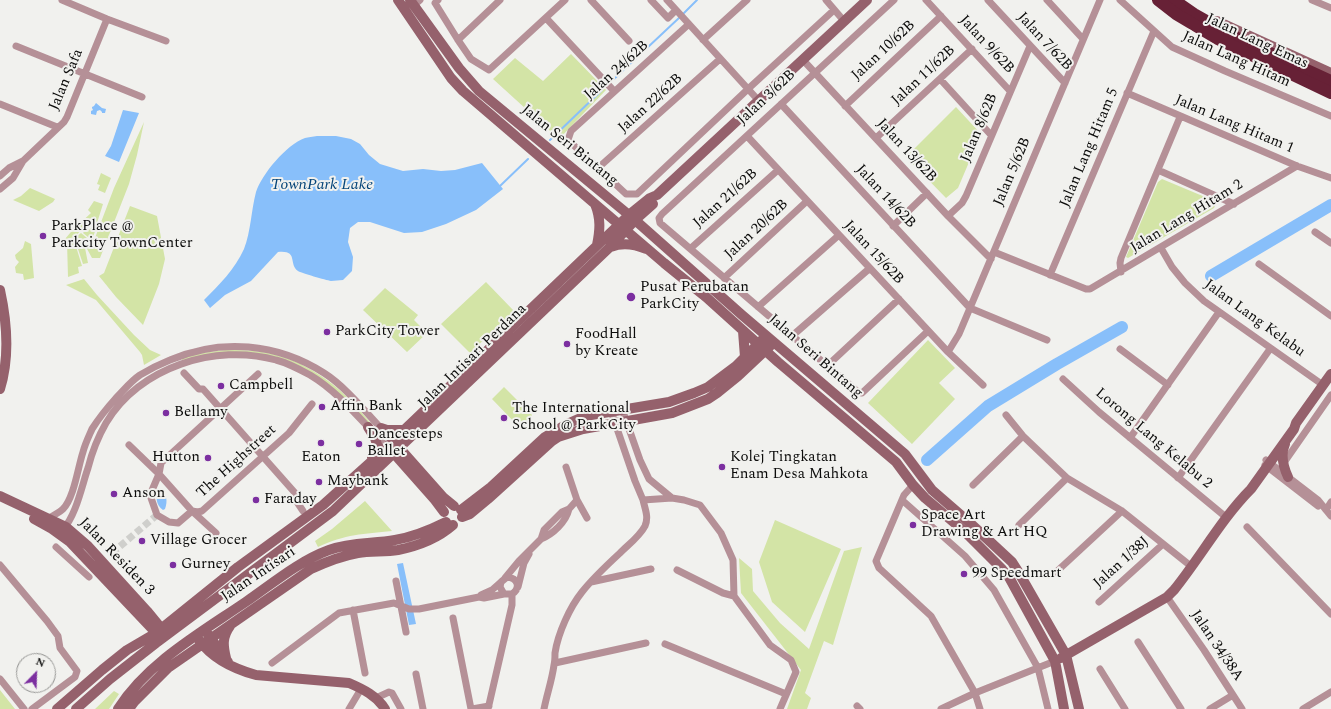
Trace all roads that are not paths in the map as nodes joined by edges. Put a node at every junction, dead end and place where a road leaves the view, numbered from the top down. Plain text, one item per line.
1 (62, 0) edge
2 (398, 0) edge
3 (438, 0) edge
4 (500, 0) edge
5 (565, 0) edge
6 (591, 0) edge
7 (651, 0) edge
8 (667, 0) edge
9 (747, 0) edge
10 (826, 0) edge
11 (867, 0) edge
12 (894, 0) edge
13 (926, 0) edge
14 (988, 0) edge
15 (1048, 0) edge
16 (1100, 0) edge
17 (1120, 0) edge
18 (1153, 0) edge
19 (1158, 0) edge
20 (1174, 0) edge
21 (1181, 0) edge
22 (1312, 0) edge
23 (415, 2) edge
24 (1331, 8) edge
25 (676, 10) junction
26 (834, 10) junction
27 (941, 16) junction
28 (546, 18) junction
29 (107, 19) junction
30 (844, 21) junction
31 (689, 24) junction
32 (1154, 31) junction
33 (1083, 39) junction
34 (458, 40) junction
35 (703, 40) junction
36 (166, 41) dead end
37 (629, 41) dead end
38 (16, 46) dead end
39 (1030, 46) junction
40 (972, 50) junction
41 (720, 59) junction
42 (803, 60) junction
43 (1331, 73) edge
44 (84, 74) junction
45 (815, 74) junction
46 (940, 79) junction
47 (1331, 81) edge
48 (1065, 84) junction
49 (748, 89) junction
50 (614, 91) junction
51 (1010, 91) junction
52 (1331, 93) edge
53 (1128, 94) junction
54 (142, 97) dead end
55 (758, 101) junction
56 (0, 104) edge
57 (781, 104) junction
58 (846, 106) junction
59 (1180, 116) junction
60 (1331, 116) edge
61 (57, 127) junction
62 (991, 135) junction
63 (747, 136) junction
64 (876, 138) junction
65 (23, 162) junction
66 (1297, 166) junction
67 (598, 168) junction
68 (778, 170) junction
69 (1158, 170) junction
70 (0, 176) edge
71 (1331, 178) edge
72 (0, 189) edge
73 (927, 193) junction
74 (807, 201) junction
75 (595, 204) junction
76 (1234, 204) junction
77 (948, 216) junction
78 (632, 217) junction
79 (893, 226) junction
80 (623, 227) junction
81 (1315, 232) dead end
82 (839, 235) junction
83 (1331, 243) edge
84 (597, 245) junction
85 (609, 248) junction
86 (691, 248) junction
87 (1161, 248) junction
88 (650, 251) junction
89 (992, 256) junction
90 (1259, 264) dead end
91 (870, 268) junction
92 (1121, 272) junction
93 (1050, 275) junction
94 (724, 278) junction
95 (0, 290) edge
96 (899, 300) junction
97 (758, 307) junction
98 (970, 308) junction
99 (1220, 312) junction
100 (1331, 316) edge
101 (928, 331) junction
102 (743, 332) junction
103 (792, 336) junction
104 (770, 338) junction
105 (1047, 340) dead end
106 (762, 347) junction
107 (1120, 349) dead end
108 (1270, 349) junction
109 (948, 352) junction
110 (750, 359) junction
111 (778, 362) junction
112 (478, 365) junction
113 (827, 366) junction
114 (184, 373) dead end
115 (258, 374) dead end
116 (1331, 374) edge
117 (1063, 379) dead end
118 (983, 385) dead end
119 (1168, 385) junction
120 (1323, 385) junction
121 (0, 389) edge
122 (1331, 395) edge
123 (312, 404) dead end
124 (220, 409) junction
125 (622, 409) junction
126 (611, 411) junction
127 (1006, 415) dead end
128 (627, 421) junction
129 (1296, 423) junction
130 (615, 424) junction
131 (368, 427) junction
132 (381, 428) junction
133 (408, 432) junction
134 (1024, 436) junction
135 (1288, 437) junction
136 (1130, 438) junction
137 (129, 445) dead end
138 (393, 447) junction
139 (638, 454) junction
140 (263, 456) junction
141 (627, 458) junction
142 (911, 463) junction
143 (1267, 463) junction
144 (1283, 464) junction
145 (380, 466) junction
146 (411, 467) junction
147 (566, 467) dead end
148 (358, 472) junction
149 (159, 474) junction
150 (1288, 477) junction
151 (1067, 478) junction
152 (1178, 478) junction
153 (973, 484) dead end
154 (913, 485) junction
155 (0, 496) edge
156 (672, 498) junction
157 (577, 500) junction
158 (643, 500) junction
159 (902, 500) junction
160 (1331, 502) edge
161 (0, 504) edge
162 (1326, 510) junction
163 (192, 511) junction
164 (303, 511) dead end
165 (459, 511) junction
166 (1122, 511) junction
167 (444, 512) junction
168 (1331, 516) edge
169 (587, 518) dead end
170 (1227, 518) junction
171 (48, 519) junction
172 (450, 523) junction
173 (1019, 525) dead end
174 (1247, 527) dead end
175 (62, 530) junction
176 (216, 533) dead end
177 (1163, 544) junction
178 (56, 547) dead end
179 (532, 549) junction
180 (0, 565) edge
181 (1192, 567) junction
182 (651, 569) dead end
183 (677, 570) dead end
184 (1054, 574) dead end
185 (89, 577) dead end
186 (503, 580) junction
187 (396, 581) dead end
188 (591, 582) junction
189 (518, 587) junction
190 (508, 594) junction
191 (734, 596) junction
192 (479, 597) junction
193 (1167, 598) junction
194 (400, 602) junction
195 (1099, 602) dead end
196 (353, 610) junction
197 (1331, 614) edge
198 (145, 615) junction
199 (176, 616) junction
200 (453, 618) dead end
201 (231, 624) junction
202 (406, 632) dead end
203 (161, 634) junction
204 (204, 637) junction
205 (1138, 642) dead end
206 (646, 643) dead end
207 (665, 644) dead end
208 (134, 645) junction
209 (1066, 655) junction
210 (184, 657) junction
211 (1055, 661) junction
212 (227, 662) junction
213 (272, 663) dead end
214 (555, 663) junction
215 (1038, 668) junction
216 (1100, 669) dead end
217 (365, 673) dead end
218 (416, 674) dead end
219 (0, 679) edge
220 (361, 689) junction
221 (1331, 692) edge
222 (976, 693) junction
223 (786, 694) junction
224 (1233, 695) junction
225 (376, 698) junction
226 (488, 707) edge
227 (24, 709) edge
228 (32, 709) edge
229 (57, 709) edge
230 (76, 709) edge
231 (118, 709) edge
232 (129, 709) edge
233 (349, 709) edge
234 (385, 709) edge
235 (401, 709) edge
236 (424, 709) edge
237 (471, 709) edge
238 (544, 709) edge
239 (780, 709) edge
240 (942, 709) edge
241 (980, 709) edge
242 (1048, 709) edge
243 (1064, 709) edge
244 (1079, 709) edge
245 (1125, 709) edge
246 (1182, 709) edge
247 (1210, 709) edge
248 (1242, 709) edge
249 (1303, 709) edge

1 - 29 street
2 - 75 street, Jalan Seri Bintang
3 - 34 street
4 - 34 street
5 - 28 street
6 - 37 street
7 - 25 street
8 - 25 street
9 - 35 street
10 - 26 street
11 - 30 street, Jalan 3/62B
12 - 45 street, Jalan 3/62B
13 - 27 street, Jalan 9/62B
14 - 39 street, Jalan 7/62B
15 - 33 street
16 - 33 street, Jalan 5/62B
17 - 32 street, Jalan Lang Hitam
18 - 52 street, Jalan Lang Emas
19 - 52 highway, bridge
20 - 47 highway
21 - 43 street, Jalan Lang Emas
22 - 24 street
23 - 78 street, Jalan Seri Bintang
25 - 31 street
26 - 30 street
26 - 49 street, Jalan 3/62B
27 - 40 street, Jalan 9/62B
27 - 58 street, Jalan 10/62B
28 - 34 street
28 - 50 street
29 - 36 street
29 - 44 street, Jalan Safa
30 - 42 street, Jalan 3/62B
31 - 35 street
31 - 50 street, Jalan 24/62B
32 - 53 street, Jalan Lang Hitam 5
32 - 60 street, Jalan Lang Hitam
33 - 48 street, Jalan 5/62B
35 - 41 street
38 - 44 street
39 - 48 street, Jalan 7/62B
39 - 51 street, Jalan 8/62B
40 - 46 street, Jalan 11/62B
40 - 51 street, Jalan 9/62B
41 - 49 street
41 - 67 street, Jalan 22/62B
42 - 45 street, Jalan 13/62B
42 - 55 street, Jalan 3/62B
44 - 54 street
44 - 61 street, Jalan Safa
45 - 57 street, Jalan 3/62B
45 - 58 street, Jalan 13/62B
46 - 62 street
46 - 64 street, Jalan 11/62B
48 - 89 street, Jalan 5/62B
49 - 55 street
49 - 67 street, Jalan 3/62B
50 - 67 street, Jalan 24/62B
51 - 62 street, Jalan 8/62B
53 - 59 street, Jalan Lang Hitam 1
53 - 93 street, Jalan Lang Hitam 5
55 - 78 street, Jalan 3/62B
56 - 61 street
57 - 63 street, Jalan 3/62B
57 - 79 street, Jalan 14/62B
58 - 64 street, Jalan 13/62B
59 - 66 street, Jalan Lang Hitam 1
59 - 69 street
61 - 65 street, Jalan Safa
62 - 77 street, Jalan 8/62B
63 - 68 street, Jalan 15/62B
63 - 86 street, Jalan 3/62B
64 - 73 street, Jalan 13/62B
65 - 70 street, Jalan Safa
65 - 72 street, Jalan Safa
66 - 71 street, Jalan Lang Hitam 1
66 - 76 street, Jalan Lang Hitam 2
68 - 74 street, Jalan 15/62B
68 - 86 street, Jalan 21/62B
69 - 76 street
69 - 92 street
73 - 77 street, Jalan 13/62B
73 - 79 street
74 - 82 street, Jalan 15/62B
74 - 94 street, Jalan 20/62B
75 - 80 street, Jalan Seri Bintang
75 - 84 street
76 - 87 street, Jalan Lang Hitam 2
77 - 89 street, Jalan 13/62B
78 - 80 street, Jalan 3/62B
78 - 104 street, Jalan Seri Bintang
79 - 98 street, Jalan 14/62B
80 - 84 street, Jalan Intisari Perdana
80 - 85 street, Jalan Intisari Perdana
80 - 88 street, Jalan Seri Bintang
81 - 83 street
82 - 91 street, Jalan 15/62B
82 - 97 street
84 - 112 street, Jalan Intisari Perdana
85 - 88 street
85 - 112 street, Jalan Intisari Perdana
86 - 94 street
87 - 92 street, Jalan Lang Hitam 2
87 - 99 street, Jalan Lang Kelabu
88 - 102 street, Jalan Seri Bintang
89 - 93 street
89 - 98 street, Jalan 5/62B
90 - 100 street
91 - 96 street, Jalan 15/62B
91 - 103 street
92 - 93 street, Jalan Lang Hitam 2
94 - 97 street
95 - 121 street
96 - 101 street, Jalan 15/62B
96 - 113 street
97 - 103 street
98 - 105 street
98 - 109 street, Jalan 5/62B
99 - 108 street, Jalan Lang Kelabu
99 - 119 street
101 - 109 street, Jalan 15/62B
101 - 113 street
102 - 106 street, Jalan Seri Bintang
102 - 110 street
103 - 113 street
104 - 106 street
104 - 142 street, Jalan Seri Bintang
106 - 110 street
106 - 111 street, Jalan Seri Bintang
107 - 119 street
108 - 120 street, Jalan Lang Kelabu
108 - 152 street
109 - 118 street, Jalan 15/62B
110 - 111 street
110 - 125 street
110 - 128 street
111 - 154 street, Jalan Seri Bintang
112 - 133 street, Jalan Intisari Perdana
114 - 124 street
115 - 124 street
116 - 120 street
117 - 136 street, Lorong Lang Kelabu 2
119 - 136 street
120 - 129 street
122 - 144 street
123 - 140 street, The Highstreet
124 - 140 street
124 - 149 street
125 - 126 street
125 - 128 street
126 - 130 street
126 - 165 street
127 - 134 street
128 - 130 street
128 - 139 street
129 - 135 street
129 - 143 street
130 - 141 street
130 - 165 street
131 - 138 street
131 - 148 street
131 - 175 street
132 - 133 street
132 - 138 street
132 - 171 street
133 - 138 street, Jalan Intisari Perdana
133 - 146 street
134 - 151 street
134 - 153 street
135 - 143 street
135 - 144 street
136 - 152 street, Lorong Lang Kelabu 2
137 - 149 street, The Highstreet
138 - 145 street, Jalan Intisari Perdana
138 - 146 street
138 - 148 street, Jalan Intisari Perdana
139 - 141 street
139 - 156 street
140 - 163 street, The Highstreet
140 - 164 street
141 - 158 street
142 - 154 street
142 - 209 street, Jalan Seri Bintang
143 - 150 street
143 - 162 street
143 - 170 street
144 - 150 street
145 - 146 street
145 - 203 street, Jalan Intisari Perdana
146 - 165 street
146 - 167 street
147 - 157 street
148 - 199 street, Jalan Intisari Perdana
149 - 163 street, The Highstreet
149 - 163 street
150 - 162 street
151 - 166 street
151 - 173 street
152 - 170 street, Lorong Lang Kelabu 2
154 - 159 street
154 - 211 street, Jalan Seri Bintang
155 - 171 street, Jalan Residen 3
156 - 158 street
156 - 191 street
157 - 169 street
157 - 179 street
158 - 188 street
159 - 215 street
159 - 222 street
160 - 162 street
161 - 175 street, Jalan Residen 3
162 - 168 street
163 - 176 street
165 - 167 street
165 - 172 street
166 - 177 street
166 - 184 street
167 - 172 street
170 - 181 street
171 - 175 street, Jalan Residen 3
172 - 201 street, Jalan Intisari
172 - 204 street, Jalan Intisari
174 - 197 street
175 - 198 street, Jalan Residen 3
177 - 181 street
177 - 195 street, Jalan 1/38J
178 - 185 street
179 - 186 street
179 - 189 street
180 - 228 street
181 - 193 street
182 - 188 street
183 - 191 street
186 - 189 street
186 - 190 street
186 - 192 street
187 - 194 street
188 - 214 street
189 - 190 street
190 - 192 street
190 - 226 street
191 - 223 street
192 - 194 street
193 - 209 street
193 - 224 street, Jalan 34/38A
194 - 196 street
194 - 202 street
196 - 213 street
196 - 217 street
198 - 199 street
198 - 203 street, Jalan Residen 3
198 - 208 street
199 - 203 street, Jalan Intisari Perdana
200 - 237 street
201 - 204 street, Jalan Intisari
201 - 212 street
203 - 208 street
203 - 230 street
204 - 210 street, Jalan Intisari
204 - 212 street
204 - 231 street, Jalan Intisari
205 - 246 street
206 - 214 street
207 - 223 street
208 - 229 street
209 - 211 street
209 - 244 street, Jalan Seri Bintang
210 - 212 street
210 - 232 street, Jalan Intisari
211 - 215 street
211 - 243 street, Jalan Seri Bintang
212 - 220 street
214 - 238 street
215 - 222 street
215 - 242 street
216 - 245 street
218 - 236 street
219 - 227 street
220 - 225 street
220 - 233 street
221 - 249 street
222 - 240 street
222 - 241 street
223 - 239 street
224 - 247 street
224 - 248 street, Jalan 34/38A
225 - 234 street
225 - 235 street
226 - 237 street

